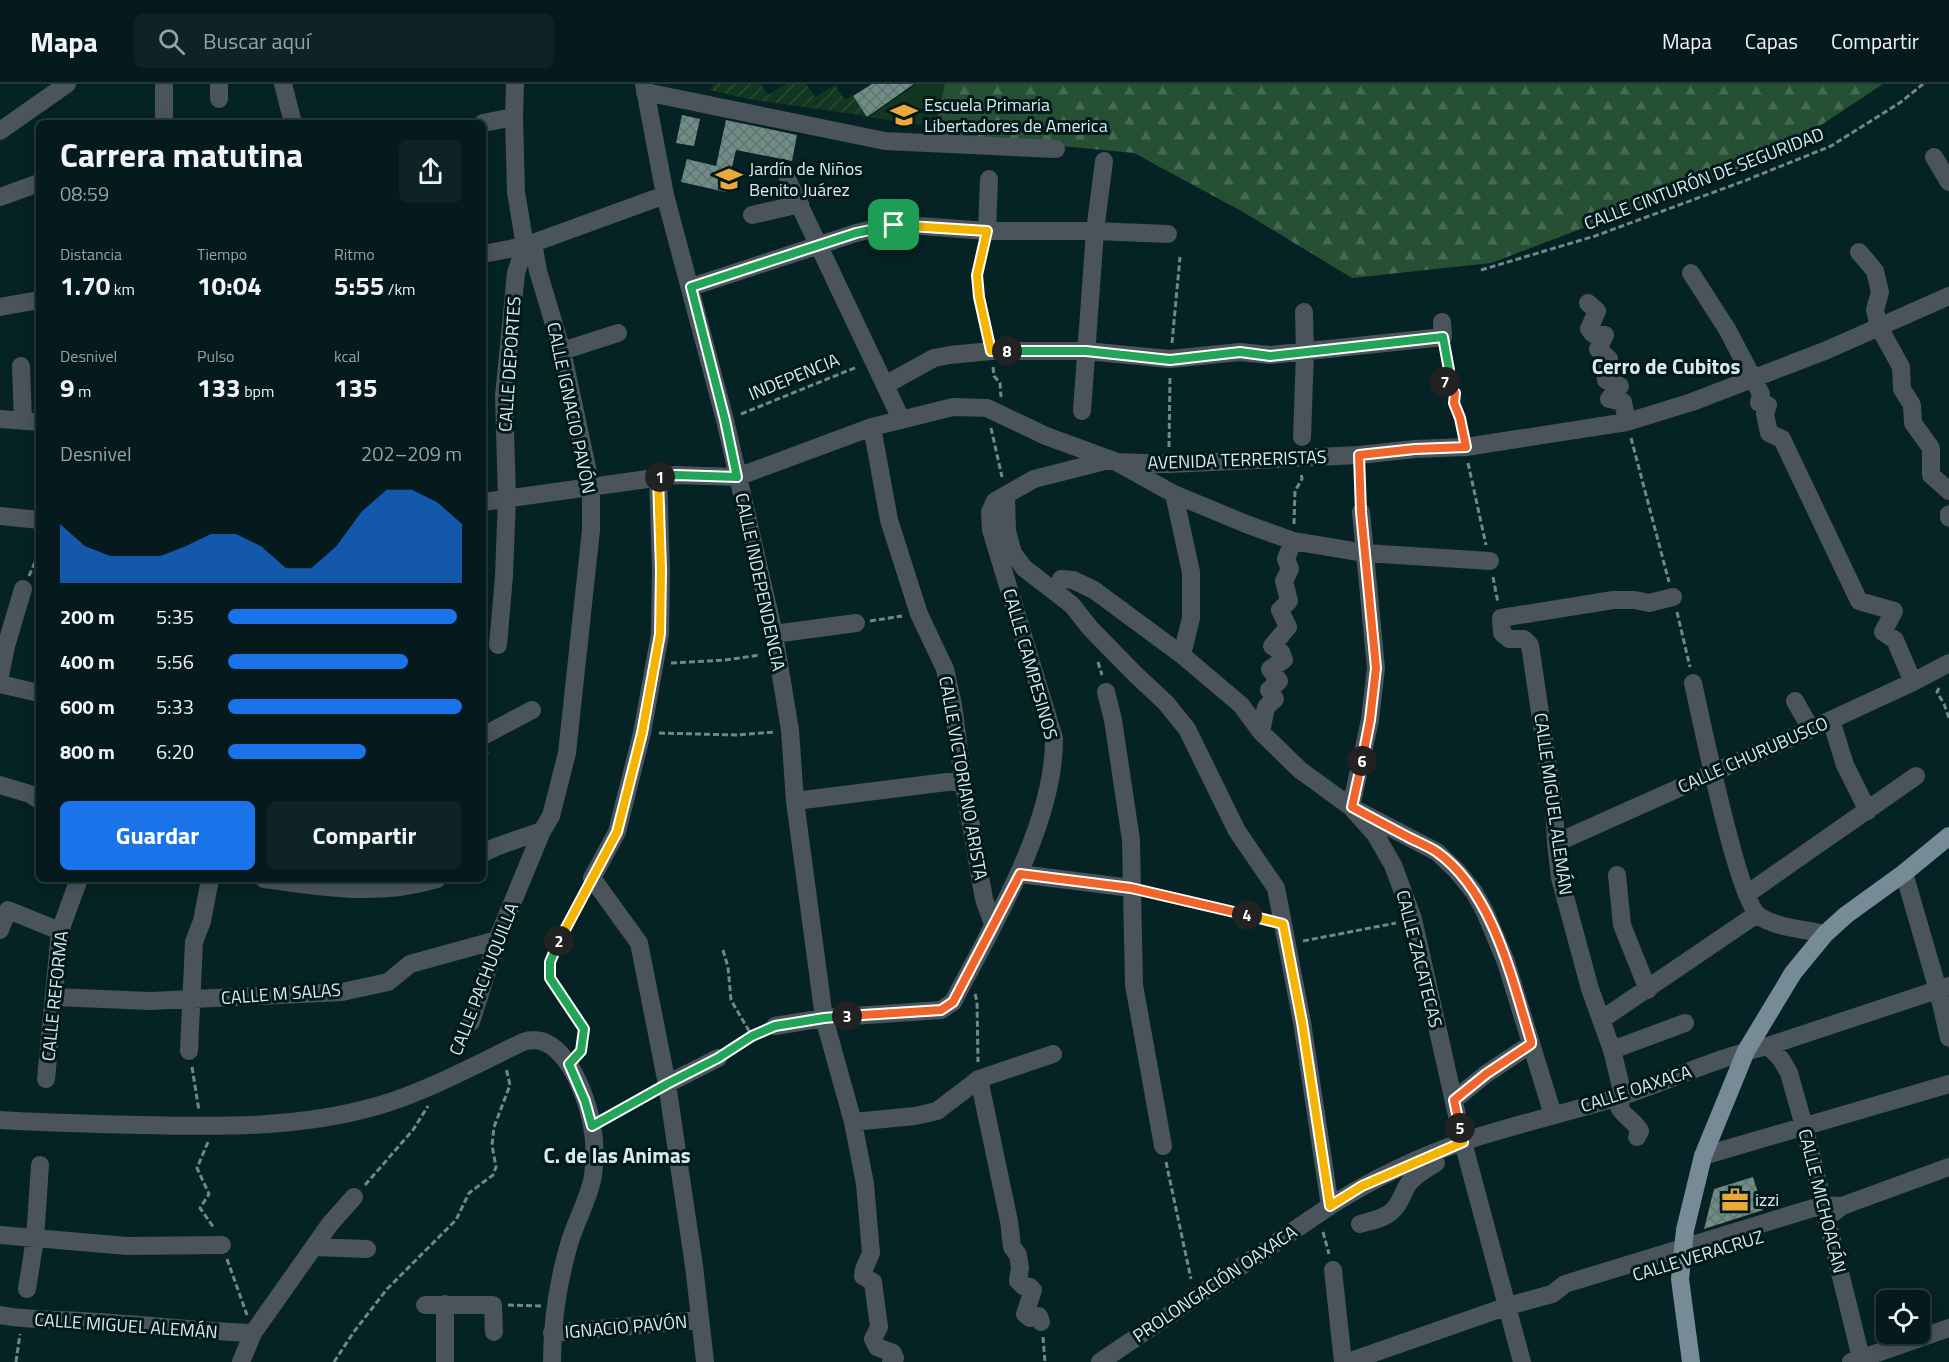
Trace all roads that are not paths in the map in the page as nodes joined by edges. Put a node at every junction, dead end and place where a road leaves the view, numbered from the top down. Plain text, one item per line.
1 (67, 84) edge
2 (164, 84) edge
3 (283, 84) edge
4 (515, 84) edge
5 (645, 88) edge
6 (514, 117) junction
7 (164, 120) edge
8 (292, 120) edge
9 (486, 122) edge
10 (0, 131) edge
11 (1056, 149) dead end
12 (1934, 157) dead end
13 (1104, 161) dead end
14 (989, 179) dead end
15 (788, 181) dead end
16 (1949, 182) edge
17 (36, 184) edge
18 (665, 195) junction
19 (0, 197) edge
20 (800, 204) junction
21 (752, 215) dead end
22 (987, 231) junction
23 (1095, 231) junction
24 (1168, 234) dead end
25 (529, 244) junction
26 (819, 245) junction
27 (1859, 252) dead end
28 (486, 253) edge
29 (1691, 273) dead end
30 (691, 287) junction
31 (1949, 296) edge
32 (36, 301) edge
33 (1588, 303) dead end
34 (0, 307) edge
35 (1304, 312) dead end
36 (1879, 327) junction
37 (1442, 329) road end
38 (618, 333) dead end
39 (562, 351) junction
40 (1086, 351) junction
41 (1305, 352) junction
42 (21, 366) dead end
43 (1753, 379) junction
44 (885, 385) junction
45 (1082, 411) dead end
46 (0, 419) edge
47 (902, 419) junction
48 (31, 421) edge
49 (1627, 422) junction
50 (872, 427) junction
51 (1302, 437) dead end
52 (1113, 461) junction
53 (737, 477) junction
54 (658, 478) junction
55 (591, 486) junction
56 (1949, 491) edge
57 (1174, 494) junction
58 (1006, 495) junction
59 (507, 498) junction
60 (486, 502) edge
61 (1361, 512) road end
62 (0, 516) edge
63 (36, 520) edge
64 (1293, 541) junction
65 (1365, 553) junction
66 (1490, 561) dead end
67 (1061, 579) dead end
68 (23, 589) road end
69 (1673, 597) dead end
70 (856, 622) road end
71 (774, 634) junction
72 (498, 645) dead end
73 (1182, 656) junction
74 (1943, 666) edge
75 (0, 676) edge
76 (1914, 682) junction
77 (1693, 683) dead end
78 (0, 684) edge
79 (36, 692) edge
80 (1106, 692) dead end
81 (1796, 701) dead end
82 (532, 710) dead end
83 (1831, 720) junction
84 (1811, 729) junction
85 (1261, 732) junction
86 (486, 734) edge
87 (567, 753) joint
88 (1713, 774) junction
89 (1916, 776) dead end
90 (963, 780) junction
91 (0, 785) edge
92 (36, 798) edge
93 (795, 801) junction
94 (1352, 807) junction
95 (1868, 811) junction
96 (542, 831) junction
97 (1949, 836) edge
98 (1556, 843) junction
99 (486, 852) edge
100 (1904, 873) junction
101 (1020, 874) junction
102 (1617, 875) dead end
103 (78, 882) edge
104 (209, 882) edge
105 (290, 882) edge
106 (427, 882) edge
107 (1131, 888) junction
108 (1747, 894) junction
109 (1757, 914) junction
110 (993, 924) junction
111 (0, 930) edge
112 (60, 931) junction
113 (1825, 934) junction
114 (497, 940) junction
115 (1943, 988) edge
116 (1648, 990) junction
117 (54, 997) junction
118 (192, 1000) junction
119 (824, 1018) junction
120 (1601, 1020) junction
121 (471, 1022) road end
122 (1686, 1023) dead end
123 (775, 1026) road end
124 (1949, 1038) edge
125 (1531, 1044) junction
126 (1768, 1046) junction
127 (1612, 1050) junction
128 (189, 1051) road end
129 (1746, 1051) junction
130 (1053, 1053) dead end
131 (718, 1058) road end
132 (46, 1079) dead end
133 (979, 1079) junction
134 (667, 1084) junction
135 (1949, 1084) edge
136 (1623, 1095) junction
137 (1454, 1100) junction
138 (1553, 1115) junction
139 (0, 1120) edge
140 (854, 1122) junction
141 (1804, 1126) junction
142 (1637, 1137) dead end
143 (1162, 1146) road end
144 (1464, 1146) junction
145 (1703, 1156) junction
146 (40, 1165) dead end
147 (1949, 1167) edge
148 (354, 1197) road end
149 (1330, 1206) junction
150 (1830, 1210) junction
151 (1360, 1224) dead end
152 (0, 1235) edge
153 (35, 1239) junction
154 (220, 1239) road end
155 (314, 1247) junction
156 (367, 1249) dead end
157 (1681, 1256) junction
158 (1333, 1270) dead end
159 (27, 1289) dead end
160 (445, 1304) junction
161 (425, 1305) dead end
162 (1508, 1306) junction
163 (0, 1315) edge
164 (700, 1320) junction
165 (1041, 1322) road end
166 (1949, 1328) edge
167 (494, 1332) dead end
168 (253, 1333) junction
169 (552, 1333) junction
170 (705, 1361) edge
171 (1858, 1361) edge
172 (241, 1362) edge
173 (445, 1362) edge
174 (552, 1362) edge
175 (891, 1362) edge
176 (1100, 1362) edge
177 (1343, 1362) edge
178 (1348, 1362) edge
179 (1522, 1362) edge
180 (1691, 1362) edge

1 - 10 street
2 - 7 street
3 - 8 street
4 - 6 street, CALLE DEPORTES
5 - 11 street
5 - 18 street, CALLE INDEPENDENCIA
6 - 9 street
6 - 25 street, CALLE DEPORTES
12 - 16 street
13 - 23 street
14 - 22 street
15 - 20 street
17 - 19 street
18 - 25 street
18 - 30 street, CALLE INDEPENDENCIA
20 - 21 street
20 - 26 street
22 - 23 street
22 - 26 street
23 - 24 street
23 - 40 street
25 - 28 street
25 - 39 street, CALLE IGNACIO PAVÓN
25 - 59 street, CALLE DEPORTES
26 - 30 street
26 - 44 street
27 - 36 street
29 - 43 street
30 - 53 street, CALLE INDEPENDENCIA
31 - 36 street, AVENIDA TERRERISTAS
32 - 34 street
33 - 49 street
35 - 41 street
36 - 43 street, AVENIDA TERRERISTAS
36 - 56 street
37 - 41 street
38 - 39 street
39 - 55 street, CALLE IGNACIO PAVÓN
40 - 41 street
40 - 44 street
40 - 45 street
41 - 51 street
42 - 48 street
43 - 49 street, AVENIDA TERRERISTAS
43 - 76 street
44 - 47 street
46 - 48 street
47 - 50 street, AVENIDA TERRERISTAS
47 - 52 street, AVENIDA TERRERISTAS
49 - 52 street, AVENIDA TERRERISTAS
50 - 53 street, AVENIDA TERRERISTAS
50 - 90 street, CALLE VICTORIANO ARISTA
52 - 57 street
52 - 58 street, CALLE CAMPESINOS
53 - 54 street
53 - 71 street, CALLE INDEPENDENCIA
54 - 55 street
54 - 134 street
55 - 59 street
55 - 87 street, CALLE IGNACIO PAVÓN
57 - 64 street
57 - 73 street
58 - 101 street, CALLE CAMPESINOS
58 - 149 street
59 - 60 street
59 - 72 street, CALLE DEPORTES
61 - 65 street
62 - 63 street
64 - 65 street
64 - 85 street
65 - 66 street
65 - 94 street
67 - 73 street
68 - 75 street
69 - 98 street, CALLE MIGUEL ALEMÁN
70 - 71 street
71 - 93 street, CALLE INDEPENDENCIA
73 - 85 street
74 - 76 street, CALLE CHURUBUSCO
76 - 83 street, CALLE CHURUBUSCO
77 - 88 street
78 - 79 street
80 - 107 street
81 - 84 street
82 - 86 street
83 - 84 street, CALLE CHURUBUSCO
83 - 95 street
84 - 88 street, CALLE CHURUBUSCO
85 - 94 street
87 - 96 street, CALLE PACHUQUILLA
88 - 98 street, CALLE CHURUBUSCO
88 - 108 street
89 - 95 street
90 - 93 street
90 - 110 street, CALLE VICTORIANO ARISTA
91 - 92 street
93 - 119 street, CALLE INDEPENDENCIA
94 - 125 street
94 - 137 street, CALLE ZACATECAS
95 - 108 street
96 - 99 street
96 - 114 street, CALLE PACHUQUILLA
97 - 100 main road
98 - 120 street, CALLE MIGUEL ALEMÁN
100 - 113 main road
100 - 115 street
101 - 107 street
101 - 110 street, CALLE CAMPESINOS
102 - 116 street
103 - 112 street, CALLE REFORMA
104 - 118 street
105 - 106 street
107 - 143 street
108 - 109 street
109 - 113 street
109 - 116 street
110 - 119 street, CALLE CAMPESINOS
111 - 112 street
112 - 117 street, CALLE REFORMA
113 - 129 main road
114 - 118 street, CALLE M SALAS
114 - 121 street, CALLE PACHUQUILLA
115 - 124 street
115 - 126 street, CALLE OAXACA
116 - 120 street
117 - 118 street, CALLE M SALAS
117 - 132 street, CALLE REFORMA
118 - 128 street
119 - 123 street, CALLE CAMPESINOS
119 - 140 street, CALLE INDEPENDENCIA
120 - 127 street, CALLE MIGUEL ALEMÁN
122 - 127 street
125 - 137 street
125 - 138 street
126 - 129 street, CALLE OAXACA
126 - 141 street, CALLE MICHOACÁN
127 - 136 street, CALLE MIGUEL ALEMÁN
129 - 136 street, CALLE OAXACA
129 - 145 main road
130 - 133 street
131 - 134 street
133 - 140 street
133 - 165 street
134 - 164 street
135 - 141 street
136 - 138 street, CALLE OAXACA
136 - 142 street, CALLE MIGUEL ALEMÁN
137 - 144 street, CALLE ZACATECAS
138 - 144 street, CALLE OAXACA
139 - 169 street
140 - 175 street, CALLE INDEPENDENCIA
141 - 145 street
141 - 150 street, CALLE MICHOACÁN
144 - 149 street, CALLE OAXACA
144 - 151 street
144 - 162 street, CALLE ZACATECAS
145 - 157 main road
146 - 153 street
147 - 150 street, CALLE VERACRUZ
148 - 155 street
149 - 176 street, PROLONGACIÓN OAXACA
150 - 157 street, CALLE VERACRUZ
150 - 171 street, CALLE MICHOACÁN
152 - 153 street
153 - 154 street
153 - 159 street
155 - 156 street
155 - 168 street
157 - 162 street, CALLE VERACRUZ
157 - 180 main road
158 - 177 street
160 - 161 street
160 - 167 street
160 - 173 street
162 - 178 street, CALLE VERACRUZ
162 - 179 street, CALLE ZACATECAS
163 - 168 street, CALLE MIGUEL ALEMÁN
164 - 169 street, IGNACIO PAVÓN
164 - 170 street
166 - 171 street
168 - 172 street
169 - 174 street

